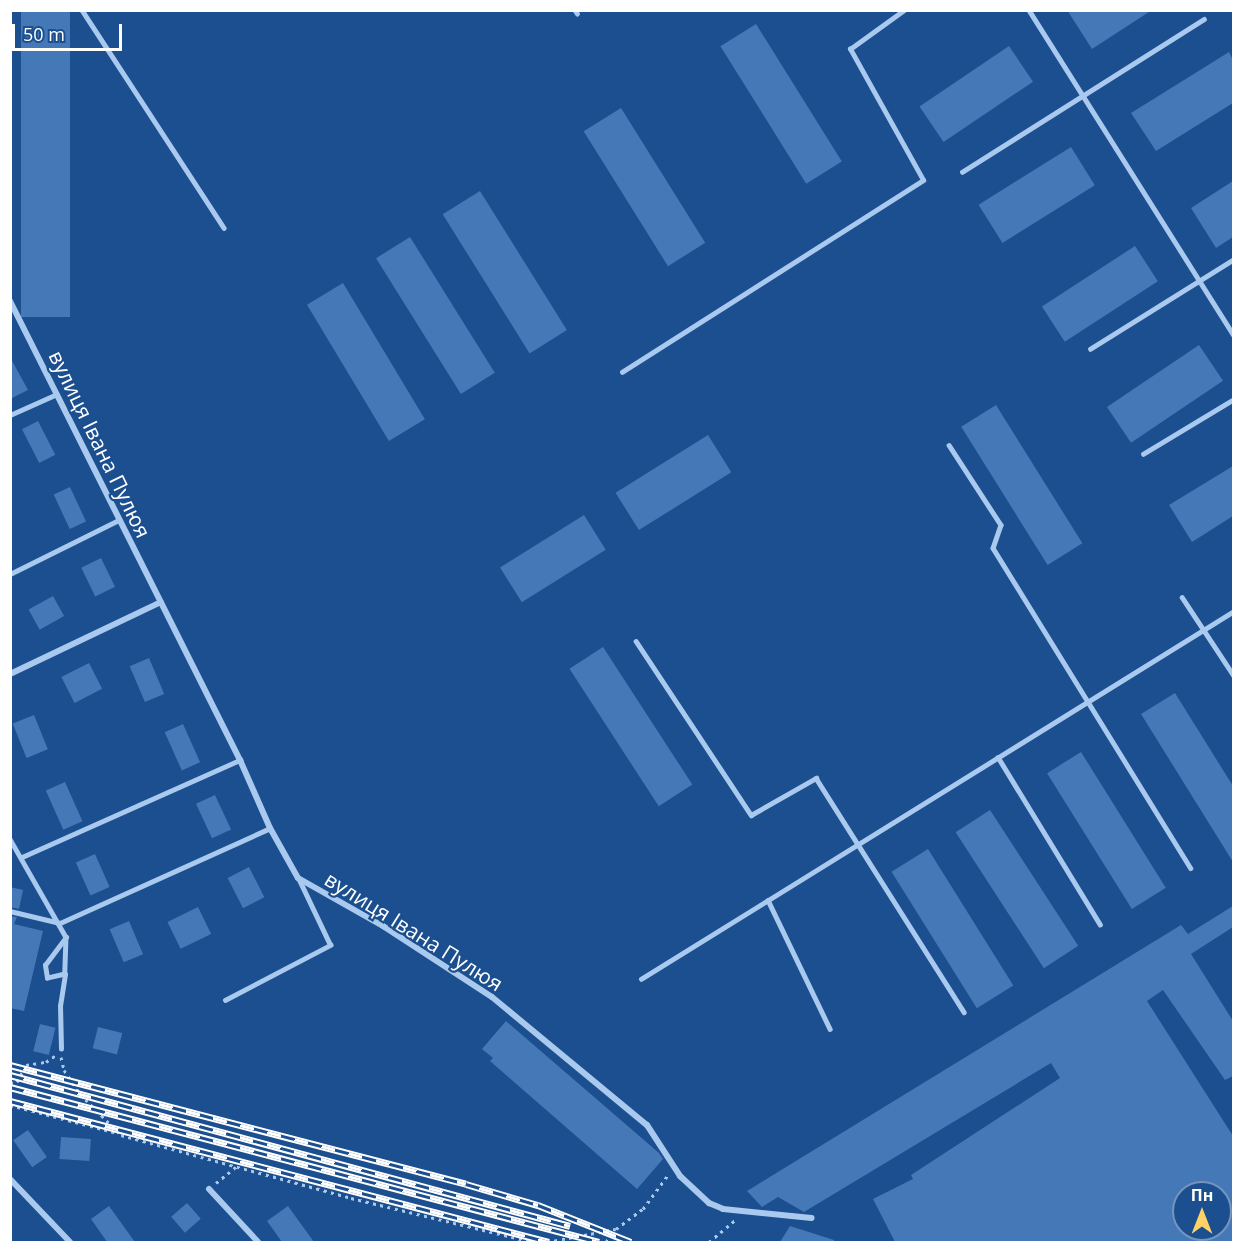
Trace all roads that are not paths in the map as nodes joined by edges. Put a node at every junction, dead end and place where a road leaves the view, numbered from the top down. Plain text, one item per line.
1 (82, 10) edge
2 (904, 10) edge
3 (1029, 10) edge
4 (1204, 19) dead end
5 (1082, 95) junction
6 (962, 172) dead end
7 (224, 228) dead end
8 (1233, 259) edge
9 (1199, 281) junction
10 (10, 302) edge
11 (1233, 336) edge
12 (1090, 348) dead end
13 (622, 372) dead end
14 (57, 394) junction
15 (1233, 399) edge
16 (10, 415) edge
17 (949, 445) dead end
18 (1143, 454) dead end
19 (119, 520) junction
20 (10, 573) edge
21 (1182, 597) dead end
22 (161, 602) junction
23 (1233, 611) edge
24 (1204, 630) junction
25 (636, 641) dead end
26 (10, 674) edge
27 (1233, 676) edge
28 (1089, 702) junction
29 (998, 757) junction
30 (240, 760) junction
31 (270, 828) junction
32 (10, 839) edge
33 (859, 844) junction
34 (22, 857) junction
35 (1191, 868) dead end
36 (298, 878) junction
37 (768, 900) junction
38 (10, 911) edge
39 (60, 922) junction
40 (1100, 924) dead end
41 (66, 937) junction
42 (65, 974) junction
43 (641, 979) dead end
44 (225, 1000) dead end
45 (964, 1012) dead end
46 (830, 1029) dead end
47 (61, 1049) road end
48 (10, 1179) edge
49 (209, 1189) road end
50 (812, 1218) dead end
51 (70, 1242) edge
52 (258, 1242) edge

1 - 7 lane
2 - 13 lane
3 - 5 lane
4 - 5 lane
5 - 6 lane
5 - 9 lane
8 - 9 lane
9 - 11 lane
9 - 12 lane
10 - 14 street, вулиця Івана Пулюя
14 - 16 lane
14 - 19 street, вулиця Івана Пулюя
15 - 18 lane
17 - 28 lane
19 - 20 lane
19 - 22 street, вулиця Івана Пулюя
21 - 24 lane
22 - 26 street
22 - 30 street, вулиця Івана Пулюя
23 - 24 lane
24 - 27 lane
24 - 28 lane
25 - 33 lane
28 - 29 lane
28 - 35 lane
29 - 33 lane
29 - 40 lane
30 - 31 street, вулиця Івана Пулюя
30 - 34 lane
31 - 36 street, вулиця Івана Пулюя
31 - 39 lane
32 - 34 lane
33 - 37 lane
33 - 45 lane
34 - 39 lane
36 - 44 lane
36 - 50 street, вулиця Івана Пулюя
37 - 43 lane
37 - 46 lane
38 - 39 lane
39 - 41 lane
41 - 42 lane
41 - 42 lane
42 - 47 lane
48 - 51 street
49 - 52 street

